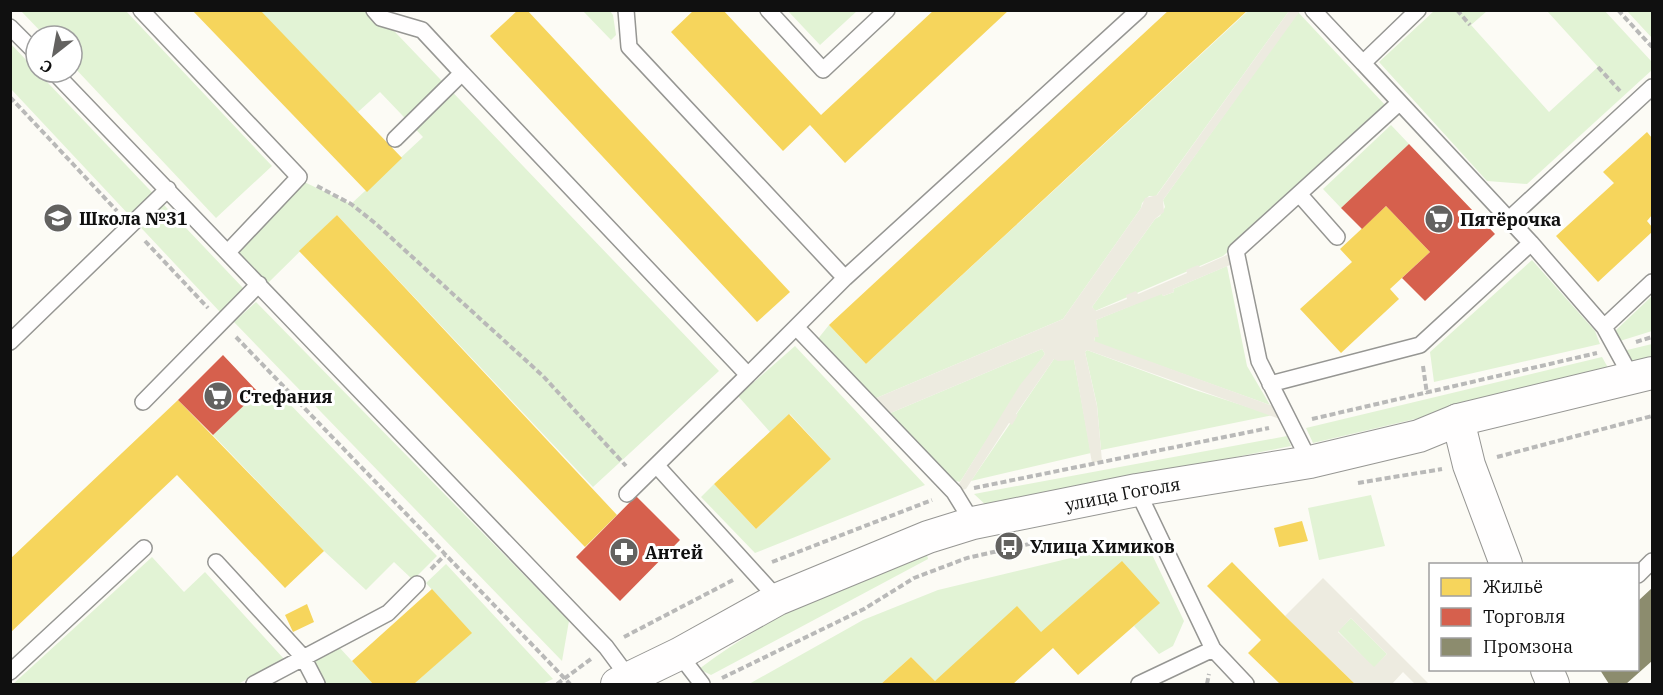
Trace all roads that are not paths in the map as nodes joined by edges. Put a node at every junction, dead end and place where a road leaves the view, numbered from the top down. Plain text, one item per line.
1 (141, 10) edge
2 (374, 10) edge
3 (626, 10) edge
4 (768, 10) edge
5 (887, 10) edge
6 (1139, 10) edge
7 (1312, 10) edge
8 (1418, 10) edge
9 (10, 27) edge
10 (24, 41) edge
11 (1362, 63) junction
12 (462, 73) junction
13 (66, 84) edge
14 (1651, 92) edge
15 (1399, 103) junction
16 (395, 139) dead end
17 (168, 189) junction
18 (1300, 195) junction
19 (1509, 219) junction
20 (1337, 237) dead end
21 (1531, 243) junction
22 (228, 252) junction
23 (845, 278) junction
24 (1653, 282) edge
25 (259, 284) junction
26 (796, 327) junction
27 (1604, 327) junction
28 (10, 342) edge
29 (748, 375) junction
30 (1642, 375) edge
31 (1270, 384) junction
32 (142, 402) dead end
33 (1458, 420) junction
34 (1310, 462) junction
35 (657, 466) junction
36 (1137, 490) junction
37 (627, 494) dead end
38 (973, 524) junction
39 (144, 548) dead end
40 (216, 561) dead end
41 (1653, 561) edge
42 (1506, 563) edge
43 (1639, 573) edge
44 (417, 584) dead end
45 (778, 599) junction
46 (1213, 650) junction
47 (680, 654) junction
48 (303, 657) junction
49 (10, 672) edge
50 (623, 681) edge
51 (254, 684) edge
52 (317, 684) edge
53 (702, 684) edge
54 (1139, 684) edge
55 (1246, 684) edge

1 - 22 lane
2 - 12 lane
3 - 23 lane
4 - 5 lane
6 - 23 lane
7 - 11 lane
8 - 11 lane
9 - 10 lane
11 - 15 lane
12 - 16 lane
12 - 29 lane
13 - 17 lane
14 - 19 lane
15 - 18 lane
15 - 19 lane
17 - 22 lane
17 - 28 lane
18 - 20 lane
18 - 31 lane
19 - 21 lane
21 - 27 lane
21 - 31 lane
22 - 25 lane
23 - 26 lane
24 - 27 lane
25 - 32 lane
25 - 50 lane
26 - 29 lane
26 - 38 lane
27 - 30 lane
29 - 35 lane
30 - 33 street, улица Гоголя
31 - 34 lane
33 - 34 street, улица Гоголя
33 - 42 street
34 - 36 street, улица Гоголя
35 - 37 lane
35 - 45 lane
36 - 38 street, улица Гоголя
36 - 46 lane
38 - 45 street, улица Гоголя
39 - 49 lane
40 - 48 lane
41 - 43 lane
44 - 48 lane
45 - 47 street, улица Гоголя
46 - 54 lane
46 - 55 lane
47 - 50 street, улица Гоголя
47 - 53 lane
48 - 51 lane
48 - 52 lane

